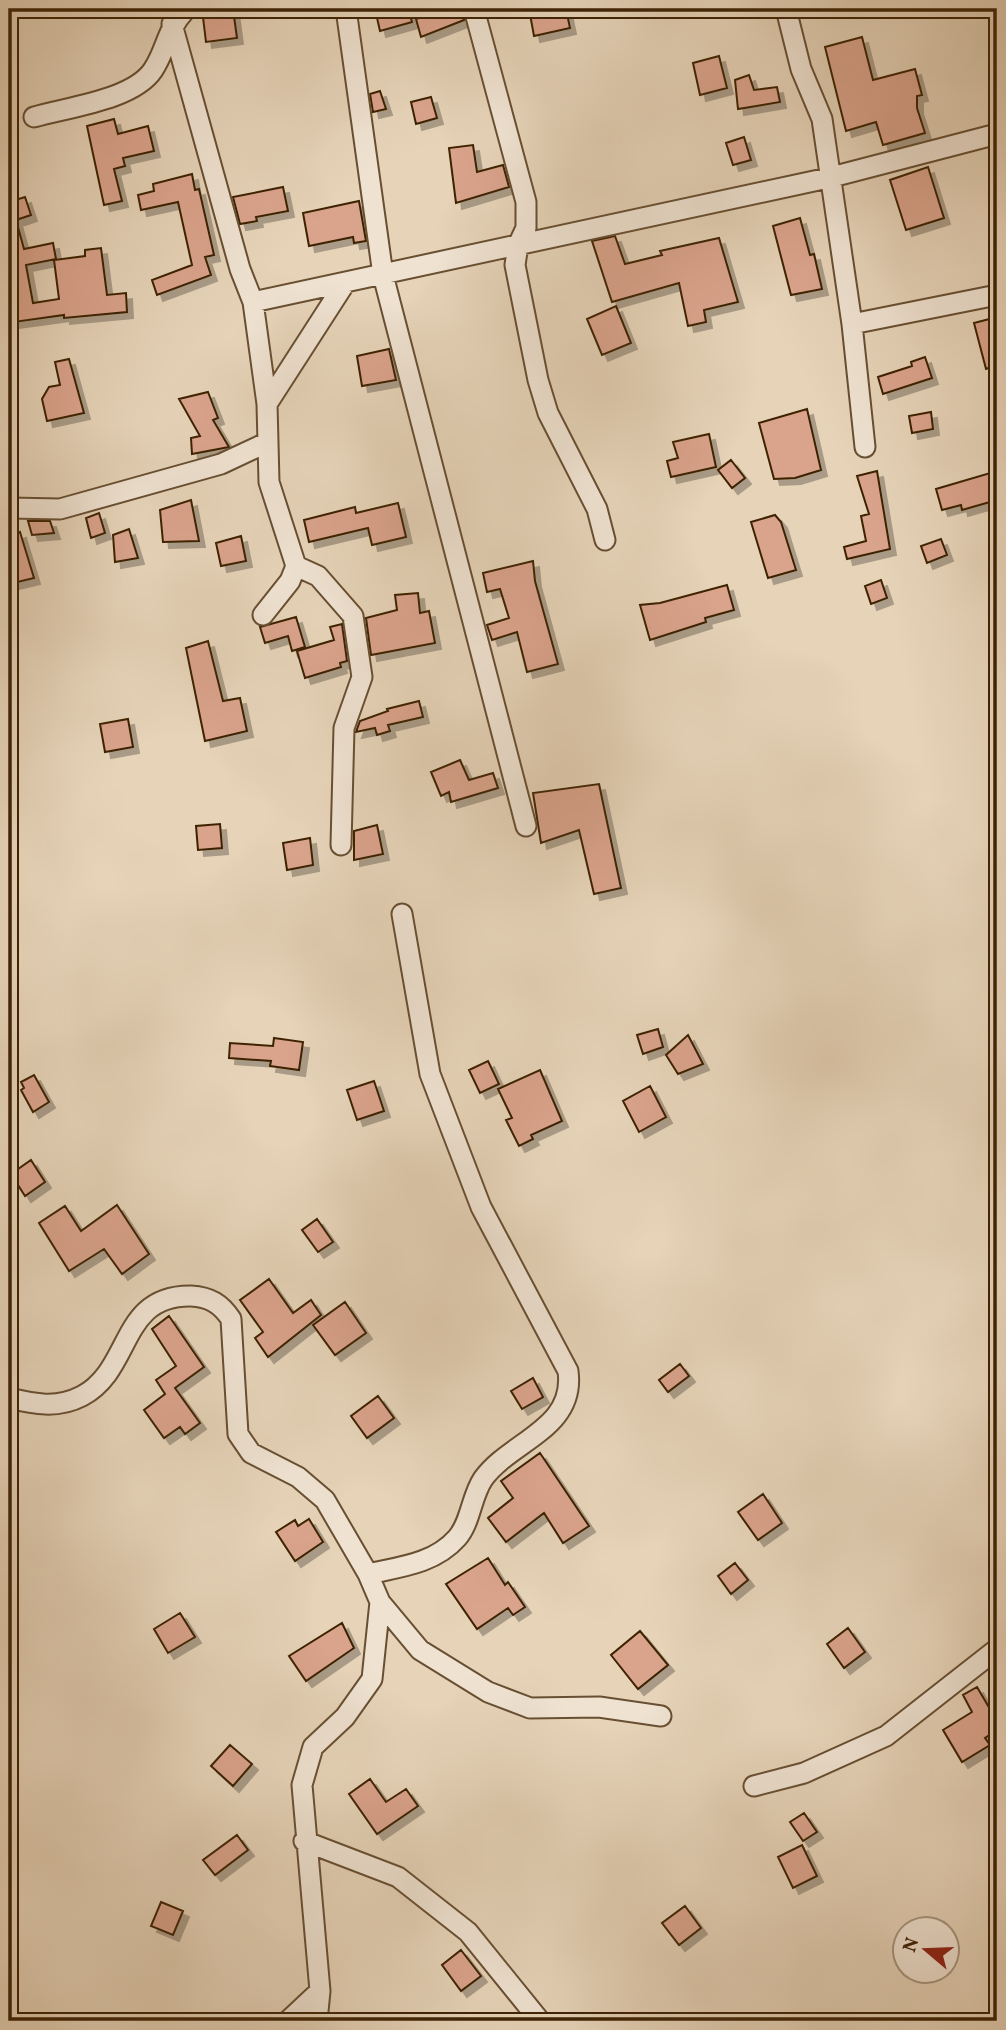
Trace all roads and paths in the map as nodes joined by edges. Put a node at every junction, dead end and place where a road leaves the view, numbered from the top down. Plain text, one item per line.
1 (186, 9) edge
2 (346, 9) edge
3 (474, 9) edge
4 (786, 9) edge
5 (172, 24) junction
6 (34, 117) dead end
7 (997, 134) edge
8 (828, 178) junction
9 (518, 245) junction
10 (383, 275) junction
11 (345, 283) junction
12 (997, 295) edge
13 (253, 302) junction
14 (852, 324) junction
15 (267, 404) junction
16 (268, 442) junction
17 (865, 447) dead end
18 (9, 508) edge
19 (605, 540) dead end
20 (296, 566) junction
21 (263, 615) dead end
22 (526, 826) dead end
23 (341, 845) dead end
24 (402, 914) dead end
25 (9, 1398) edge
26 (368, 1574) junction
27 (380, 1602) junction
28 (997, 1649) edge
29 (661, 1716) dead end
30 (754, 1786) dead end
31 (304, 1841) junction
32 (320, 1991) junction
33 (288, 2021) edge
34 (317, 2021) edge
35 (540, 2021) edge

1 - 5 street
2 - 10 street
3 - 9 street
4 - 8 street
5 - 6 street
5 - 13 street
7 - 8 street
8 - 9 street
8 - 14 street
9 - 10 street
9 - 19 street
10 - 11 street
10 - 22 street
11 - 13 street
11 - 15 street
12 - 14 street
13 - 15 street
14 - 17 street
15 - 16 street
16 - 18 street
16 - 20 street
20 - 21 street
20 - 23 street
24 - 26 street
25 - 26 street
26 - 27 street
27 - 29 street
27 - 31 street
28 - 30 street
31 - 32 street
31 - 35 street
32 - 33 street
32 - 34 street

